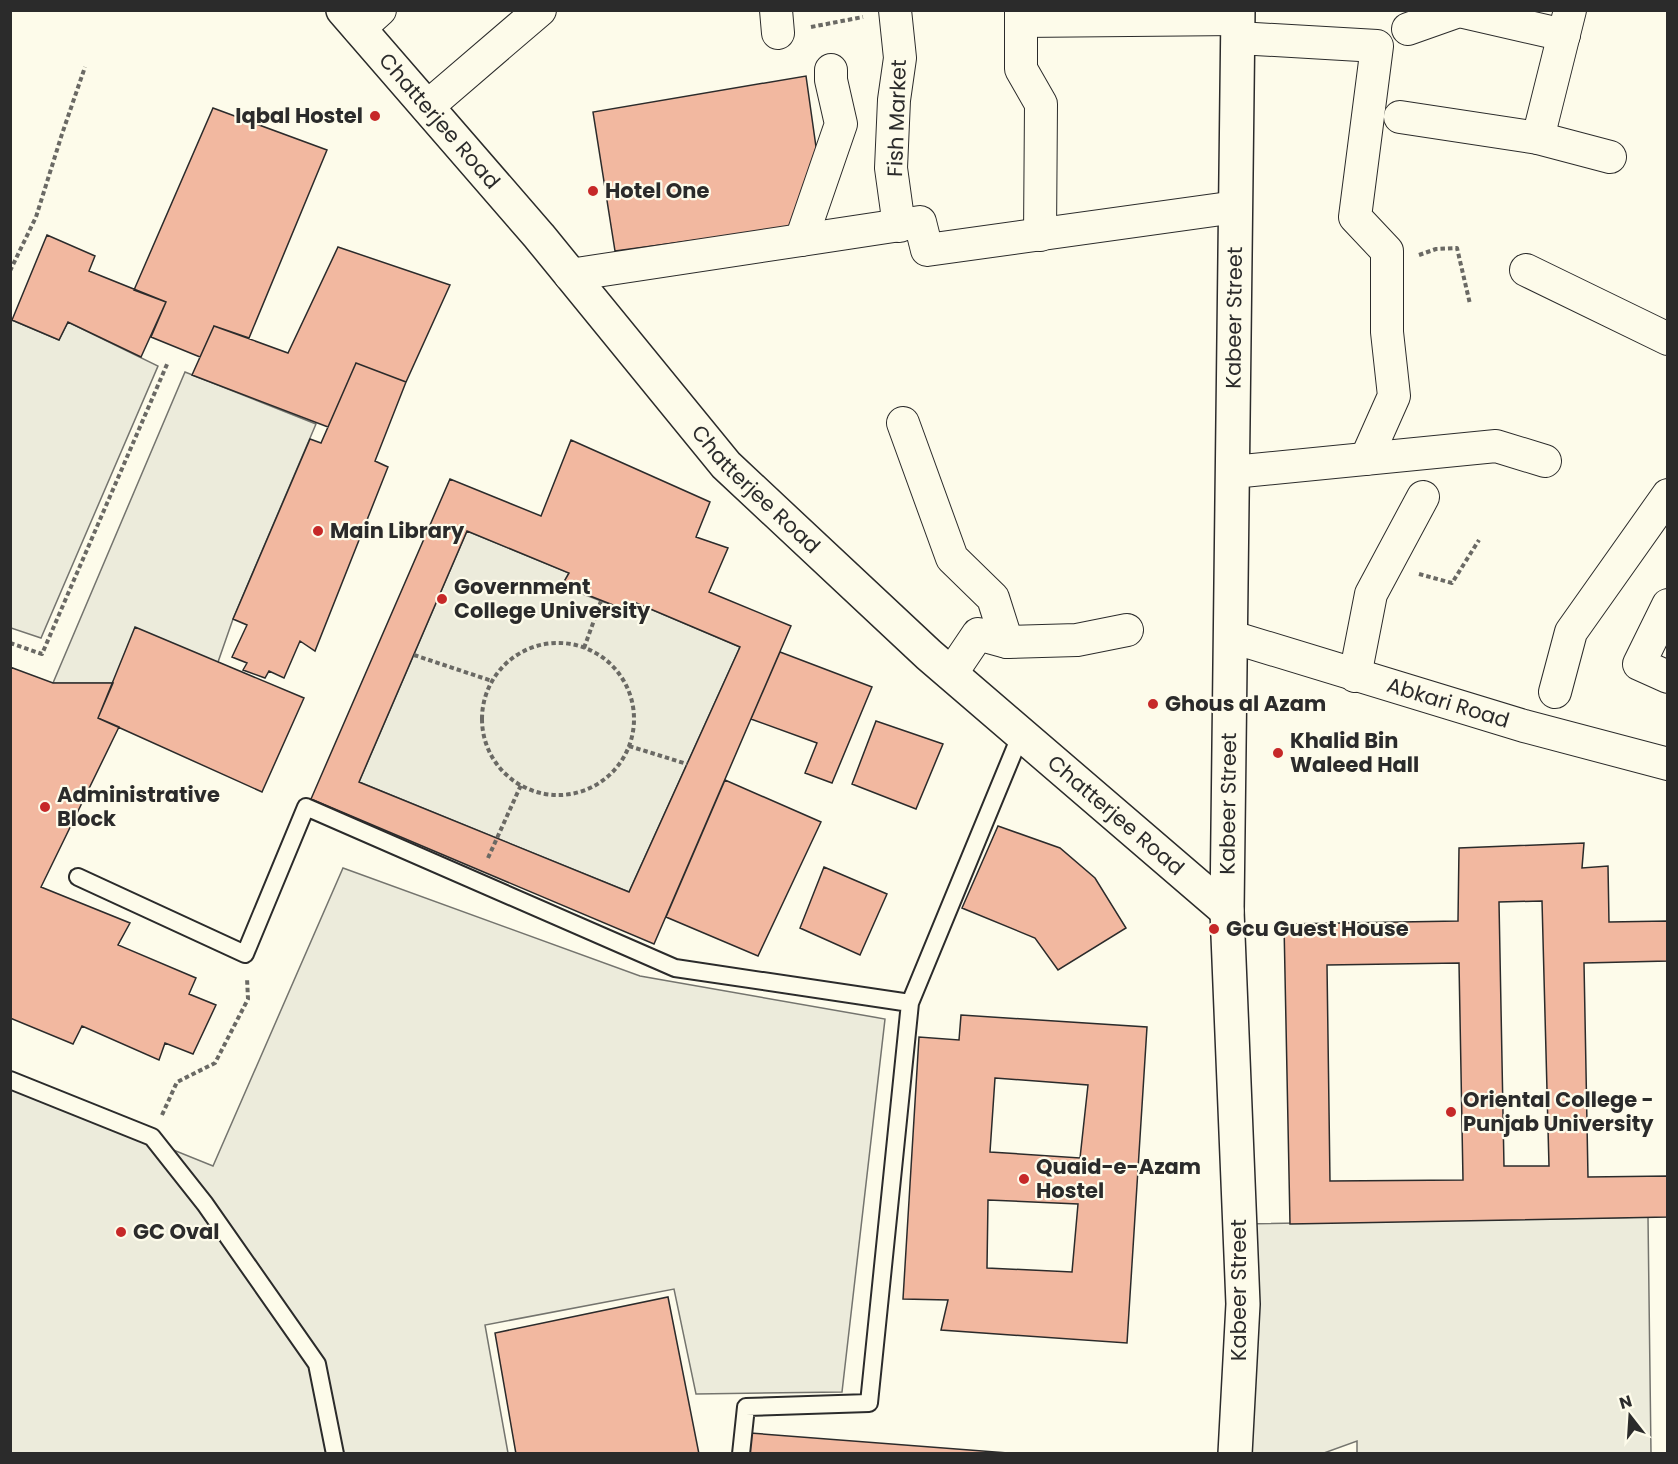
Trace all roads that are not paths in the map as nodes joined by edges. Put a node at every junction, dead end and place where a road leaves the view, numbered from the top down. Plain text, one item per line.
1 (540, 10) edge
2 (895, 11) edge
3 (1021, 16) edge
4 (361, 17) edge
5 (1238, 22) edge
6 (1567, 23) edge
7 (1408, 29) dead end
8 (831, 70) dead end
9 (427, 107) junction
10 (1400, 117) dead end
11 (1538, 138) junction
12 (1610, 157) dead end
13 (1236, 207) junction
14 (898, 226) junction
15 (1040, 235) junction
16 (801, 240) junction
17 (1526, 270) dead end
18 (570, 275) junction
19 (1668, 339) edge
20 (903, 423) dead end
21 (1366, 459) junction
22 (1545, 461) dead end
23 (1233, 472) junction
24 (1668, 495) edge
25 (1423, 497) dead end
26 (1668, 605) edge
27 (1127, 630) dead end
28 (1232, 637) junction
29 (1007, 642) junction
30 (951, 674) junction
31 (1355, 676) junction
32 (1668, 677) edge
33 (1555, 692) dead end
34 (1021, 734) junction
35 (1668, 764) edge
36 (78, 877) dead end
37 (1227, 911) junction
38 (910, 1003) junction
39 (10, 1080) edge
40 (335, 1454) edge
41 (741, 1454) edge
42 (1234, 1454) edge

1 - 9 street
2 - 14 street, Fish Market
3 - 5 street
3 - 15 street
4 - 9 street, Chatterjee Road
5 - 13 street, Kabeer Street
5 - 21 street
6 - 7 street
6 - 11 street
8 - 16 street
9 - 18 street, Chatterjee Road
10 - 11 street
11 - 12 street
13 - 15 street
13 - 23 street, Kabeer Street
14 - 15 street
14 - 16 street
16 - 18 street
17 - 19 street
18 - 30 street, Chatterjee Road
20 - 29 street
21 - 22 street
21 - 23 street
23 - 28 street, Kabeer Street
24 - 33 street
25 - 31 street
26 - 32 street
27 - 29 street
28 - 31 street, Abkari Road
28 - 37 street, Kabeer Street
29 - 30 street
30 - 34 street, Chatterjee Road
31 - 35 street, Abkari Road
34 - 37 street, Chatterjee Road
34 - 38 lane
36 - 38 lane
37 - 42 street, Kabeer Street
38 - 41 lane
39 - 40 lane

